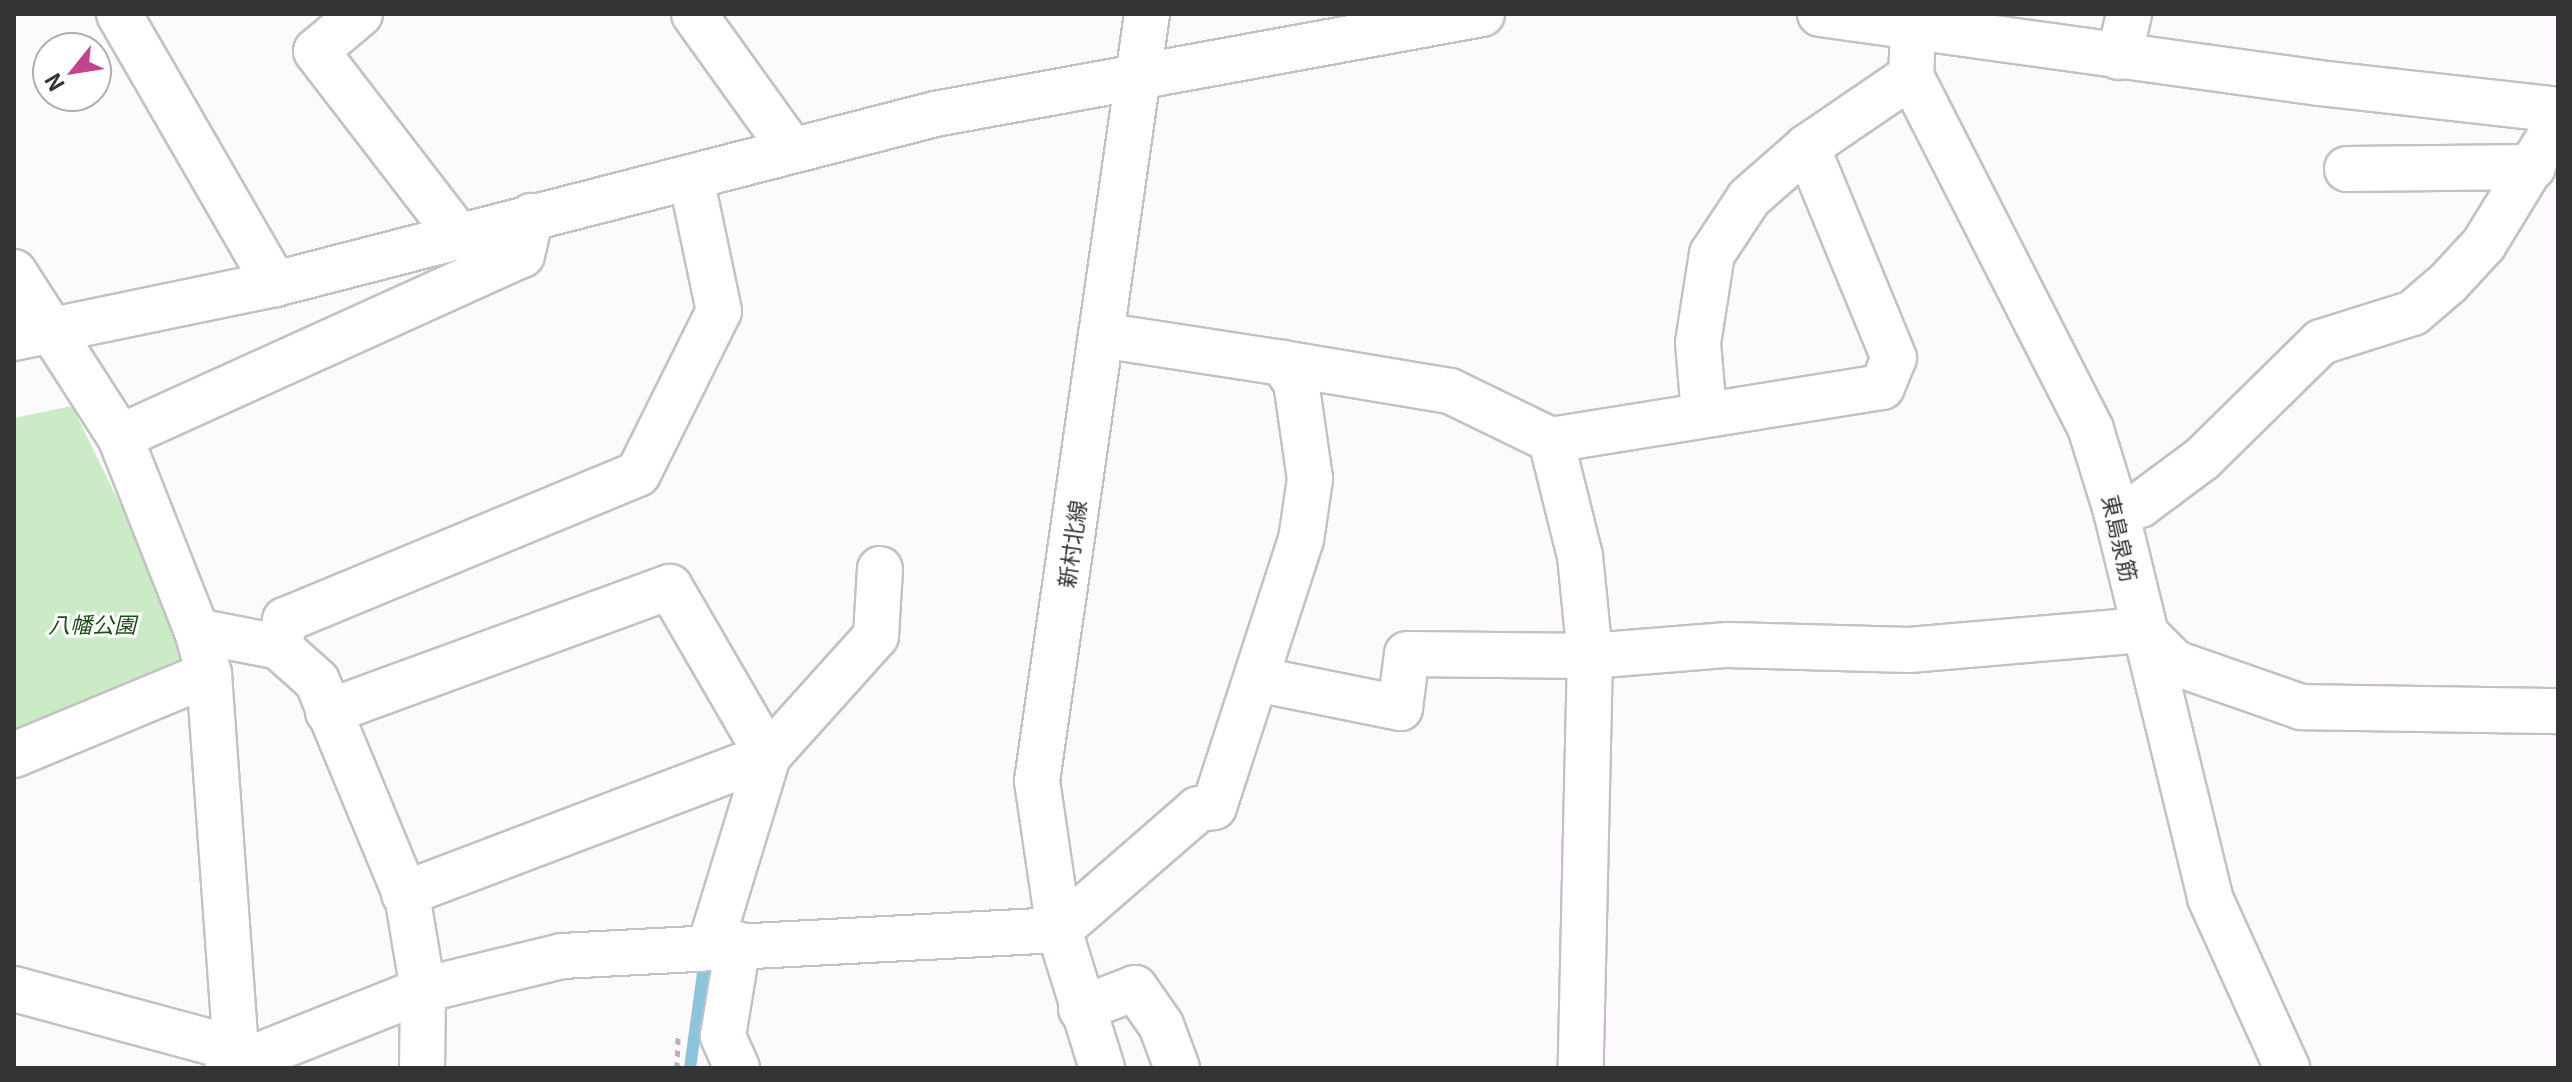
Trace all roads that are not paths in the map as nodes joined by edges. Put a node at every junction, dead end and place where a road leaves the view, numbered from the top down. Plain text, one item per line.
1 (119, 14) edge
2 (360, 14) edge
3 (694, 14) edge
4 (1147, 14) edge
5 (1482, 14) edge
6 (1820, 14) edge
7 (2129, 14) edge
8 (1914, 20) edge
9 (2119, 57) junction
10 (1911, 76) junction
11 (1141, 78) junction
12 (2558, 110) edge
13 (2558, 123) edge
14 (1807, 147) junction
15 (791, 149) junction
16 (2533, 167) junction
17 (2347, 169) dead end
18 (691, 178) junction
19 (531, 216) junction
20 (457, 234) junction
21 (14, 272) edge
22 (275, 284) junction
23 (33, 333) edge
24 (1101, 335) junction
25 (1282, 363) junction
26 (1704, 413) junction
27 (120, 437) junction
28 (1551, 440) junction
29 (2116, 511) junction
30 (880, 569) dead end
31 (2142, 630) junction
32 (197, 631) junction
33 (279, 647) junction
34 (1590, 656) junction
35 (209, 674) junction
36 (1256, 679) junction
37 (2558, 711) edge
38 (328, 712) junction
39 (14, 755) edge
40 (768, 756) junction
41 (404, 894) junction
42 (1059, 930) junction
43 (724, 945) junction
44 (14, 989) edge
45 (423, 990) junction
46 (1081, 1009) junction
47 (234, 1059) edge
48 (422, 1068) edge
49 (737, 1068) edge
50 (1102, 1068) edge
51 (1177, 1068) edge
52 (1581, 1068) edge
53 (2287, 1068) edge

1 - 22 street
2 - 20 street
3 - 15 street
4 - 11 street, 新村北線
5 - 11 street
6 - 8 street
7 - 9 street
8 - 9 street
8 - 10 street, 東島泉筋
9 - 12 street
10 - 14 street
10 - 29 street, 東島泉筋
11 - 15 street
11 - 24 street, 新村北線
13 - 16 street
14 - 26 street
14 - 26 street
15 - 18 street
16 - 17 street
16 - 29 street
18 - 19 street
18 - 33 street
19 - 20 street
19 - 27 street
20 - 22 street
21 - 23 street
22 - 23 street
23 - 27 street
24 - 25 street
24 - 42 street, 新村北線
25 - 28 street
25 - 36 street
26 - 28 street
27 - 32 street
28 - 34 street
29 - 31 street, 東島泉筋
30 - 40 street
31 - 34 street
31 - 37 street
31 - 53 street, 東島泉筋
32 - 33 street
32 - 35 street
33 - 38 street
34 - 36 street
34 - 52 street
35 - 39 street
35 - 47 street
36 - 42 street
38 - 40 street
38 - 41 street
40 - 41 street
40 - 43 street
41 - 45 street
42 - 43 street
42 - 46 street, 新村北線
43 - 45 street
43 - 49 street
44 - 47 street
45 - 47 street
45 - 48 street
46 - 50 street, 新村北線
46 - 51 street

